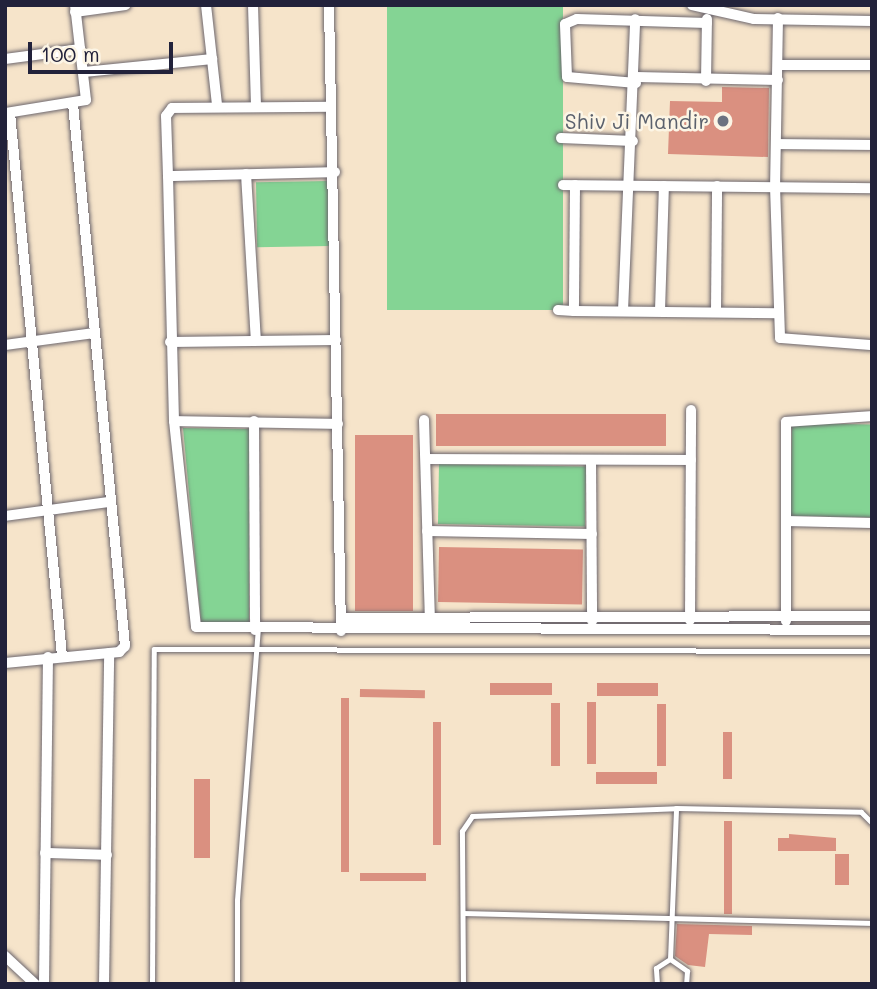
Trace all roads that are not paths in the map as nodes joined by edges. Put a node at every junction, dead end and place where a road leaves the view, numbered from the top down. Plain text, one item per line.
1 (126, 5) edge
2 (206, 5) edge
3 (253, 5) edge
4 (329, 5) edge
5 (692, 5) edge
6 (75, 8) edge
7 (708, 11) junction
8 (635, 19) junction
9 (778, 19) junction
10 (872, 20) edge
11 (707, 23) junction
12 (80, 50) junction
13 (5, 59) edge
14 (212, 59) junction
15 (778, 65) junction
16 (872, 65) edge
17 (84, 72) junction
18 (636, 80) junction
19 (778, 80) junction
20 (706, 81) junction
21 (73, 104) junction
22 (217, 105) junction
23 (256, 105) junction
24 (329, 107) junction
25 (8, 113) edge
26 (561, 138) dead end
27 (633, 141) junction
28 (778, 144) junction
29 (872, 145) edge
30 (335, 172) junction
31 (246, 174) junction
32 (168, 176) junction
33 (563, 186) dead end
34 (575, 186) junction
35 (625, 186) junction
36 (664, 186) junction
37 (718, 186) junction
38 (775, 186) junction
39 (872, 188) edge
40 (558, 310) dead end
41 (574, 311) junction
42 (623, 311) junction
43 (660, 311) junction
44 (716, 312) junction
45 (778, 313) junction
46 (94, 333) junction
47 (256, 340) junction
48 (336, 340) junction
49 (32, 341) junction
50 (170, 342) junction
51 (5, 345) edge
52 (872, 345) edge
53 (691, 410) dead end
54 (872, 416) edge
55 (424, 420) dead end
56 (174, 421) junction
57 (254, 421) junction
58 (338, 424) junction
59 (426, 460) junction
60 (691, 460) junction
61 (591, 461) junction
62 (109, 502) junction
63 (47, 512) junction
64 (5, 516) edge
65 (786, 522) junction
66 (872, 523) edge
67 (427, 531) junction
68 (592, 534) junction
69 (430, 616) junction
70 (592, 616) junction
71 (690, 616) junction
72 (786, 616) junction
73 (872, 616) edge
74 (341, 618) junction
75 (430, 628) junction
76 (592, 629) junction
77 (872, 629) edge
78 (257, 630) junction
79 (690, 630) junction
80 (787, 630) junction
81 (341, 631) junction
82 (257, 649) junction
83 (872, 651) edge
84 (109, 653) junction
85 (62, 656) junction
86 (48, 657) junction
87 (5, 663) edge
88 (676, 808) junction
89 (872, 823) edge
90 (45, 853) junction
91 (107, 855) junction
92 (465, 913) junction
93 (674, 919) junction
94 (872, 923) edge
95 (5, 956) edge
96 (670, 959) junction
97 (654, 983) edge
98 (686, 983) edge
99 (35, 984) edge
100 (44, 984) edge
101 (104, 984) edge
102 (152, 984) edge
103 (237, 984) edge
104 (463, 984) edge
105 (694, 984) edge

1 - 6 street
2 - 14 street
3 - 23 street
4 - 24 street
5 - 7 street
6 - 12 street
7 - 9 street
7 - 11 street
8 - 11 street
8 - 18 street
8 - 18 street
9 - 10 street
9 - 15 street
11 - 20 street
12 - 13 street
12 - 17 street
14 - 17 street
14 - 22 street
15 - 16 street
15 - 19 street
17 - 21 street
18 - 20 street
18 - 27 street
19 - 20 street
19 - 28 street
21 - 25 street
21 - 46 street
22 - 23 street
22 - 32 street
23 - 24 street
24 - 30 street
25 - 49 street
26 - 27 street
27 - 35 street
28 - 29 street
28 - 38 street
30 - 31 street
30 - 48 street
31 - 32 street
31 - 47 street
32 - 50 street
33 - 34 street
34 - 35 street
34 - 41 street
35 - 36 street
35 - 42 street
36 - 37 street
36 - 43 street
37 - 38 street
37 - 44 street
38 - 39 street
38 - 45 street
40 - 41 street
41 - 42 street
42 - 43 street
43 - 44 street
44 - 45 street
45 - 52 street
46 - 49 street
46 - 62 street
47 - 48 street
47 - 50 street
48 - 58 street
49 - 51 street
49 - 63 street
50 - 56 street
53 - 60 street
54 - 65 street
55 - 59 street
56 - 57 street
56 - 78 street
57 - 58 street
57 - 78 street
58 - 74 street
59 - 61 street
59 - 67 street
60 - 61 street
60 - 71 street
61 - 68 street
62 - 63 street
62 - 84 street
63 - 64 street
63 - 85 street
65 - 66 street
65 - 72 street
67 - 68 street
67 - 69 street
68 - 70 street
69 - 70 street
69 - 74 street
69 - 75 street
70 - 71 street
70 - 76 street
71 - 72 street
71 - 79 street
72 - 73 street
72 - 80 street
74 - 81 street
75 - 76 street
75 - 81 street
76 - 79 street
77 - 80 street
78 - 81 street
78 - 82 lane
79 - 80 street
82 - 83 lane
82 - 102 lane
82 - 103 lane
84 - 85 street
84 - 91 street
85 - 86 street
86 - 87 street
86 - 90 street
88 - 89 lane
88 - 92 lane
88 - 93 lane
90 - 91 street
90 - 100 street
91 - 101 street
92 - 93 lane
92 - 104 lane
93 - 94 lane
93 - 96 lane
95 - 99 street
96 - 97 lane
96 - 98 lane
98 - 105 lane

